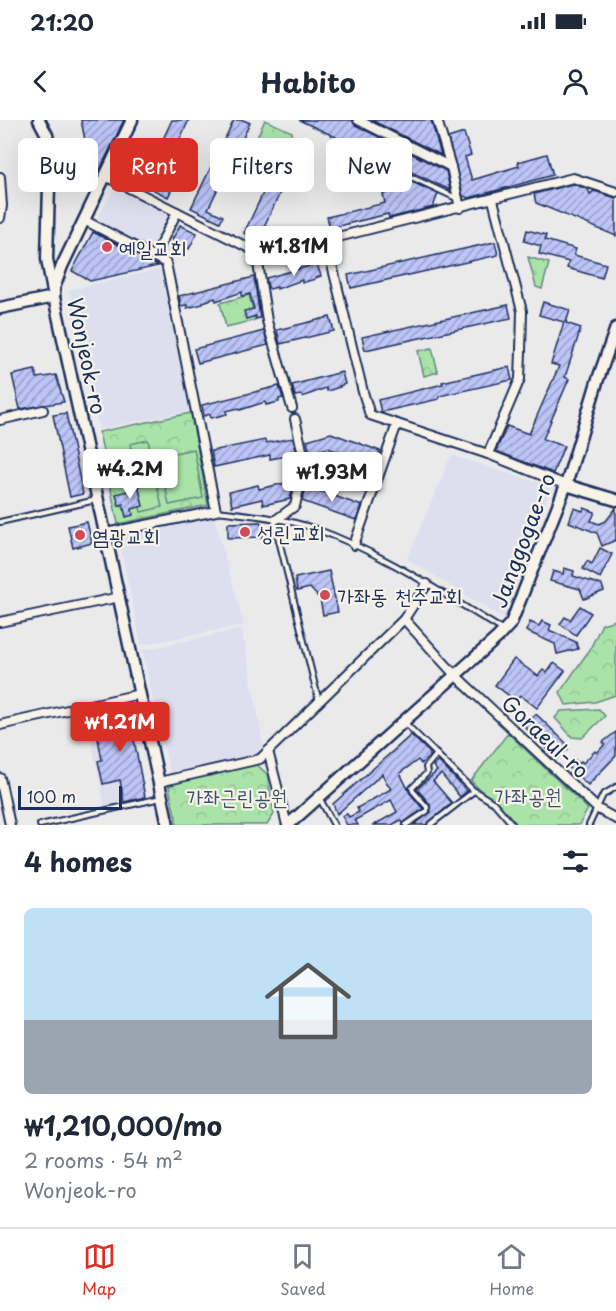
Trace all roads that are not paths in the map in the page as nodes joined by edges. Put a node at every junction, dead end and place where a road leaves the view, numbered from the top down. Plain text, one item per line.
1 (39, 120) edge
2 (132, 120) edge
3 (358, 120) edge
4 (437, 120) edge
5 (451, 166) junction
6 (105, 176) junction
7 (0, 177) edge
8 (412, 180) edge
9 (616, 192) edge
10 (493, 200) junction
11 (459, 203) junction
12 (177, 212) junction
13 (0, 218) edge
14 (84, 220) junction
15 (326, 240) junction
16 (154, 257) junction
17 (258, 263) dead end
18 (54, 297) junction
19 (0, 308) edge
20 (616, 328) edge
21 (292, 408) dead end
22 (43, 410) dead end
23 (295, 419) dead end
24 (0, 420) edge
25 (397, 424) junction
26 (488, 454) junction
27 (566, 485) junction
28 (99, 499) junction
29 (616, 500) edge
30 (216, 511) junction
31 (276, 519) junction
32 (0, 522) edge
33 (106, 534) junction
34 (354, 545) junction
35 (427, 584) junction
36 (120, 597) junction
37 (404, 619) junction
38 (0, 622) edge
39 (504, 631) junction
40 (455, 675) junction
41 (140, 694) junction
42 (319, 704) junction
43 (404, 721) junction
44 (0, 725) edge
45 (268, 751) junction
46 (437, 754) junction
47 (0, 778) edge
48 (159, 782) junction
49 (616, 787) edge
50 (475, 791) junction
51 (318, 797) junction
52 (162, 798) junction
53 (598, 809) junction
54 (616, 819) edge
55 (10, 825) edge
56 (40, 825) edge
57 (168, 825) edge
58 (287, 825) edge
59 (334, 825) edge
60 (406, 825) edge
61 (430, 825) edge
62 (513, 825) edge
63 (590, 825) edge

1 - 18 street
2 - 6 street, Wonjeok-ro
3 - 5 street
4 - 5 street
5 - 11 street
6 - 12 street
6 - 14 street, Wonjeok-ro
7 - 13 street
8 - 11 lane
9 - 10 street
10 - 11 street
10 - 26 street
11 - 15 street
12 - 15 street
12 - 16 street
14 - 16 street
14 - 18 street, Wonjeok-ro
15 - 25 street
16 - 30 street
17 - 21 street
18 - 19 street
18 - 28 street, Wonjeok-ro
20 - 27 street, Janggogae-ro
22 - 24 street
23 - 31 street
25 - 26 street
25 - 34 street
26 - 27 street
27 - 29 street
27 - 39 street, Janggogae-ro
28 - 32 lane
28 - 33 street, Wonjeok-ro
30 - 31 lane
30 - 33 street
31 - 34 lane
31 - 42 lane
33 - 36 street, Wonjeok-ro
34 - 35 lane
35 - 37 street
35 - 39 lane
36 - 38 street
36 - 41 street, Wonjeok-ro
37 - 40 street, Goraeul-ro
37 - 42 street
39 - 40 street, Janggogae-ro
40 - 43 street, Janggogae-ro
40 - 53 street, Goraeul-ro
41 - 44 street
41 - 48 street, Wonjeok-ro
42 - 45 street
43 - 46 lane
43 - 51 street, Janggogae-ro
45 - 48 street
45 - 58 street
46 - 50 lane
46 - 60 lane
47 - 55 street
48 - 52 street, Wonjeok-ro
49 - 53 lane
50 - 61 lane
50 - 62 lane
51 - 58 street, Janggogae-ro
51 - 59 lane
52 - 56 lane
52 - 57 street, Wonjeok-ro
53 - 54 street, Goraeul-ro
53 - 63 lane

